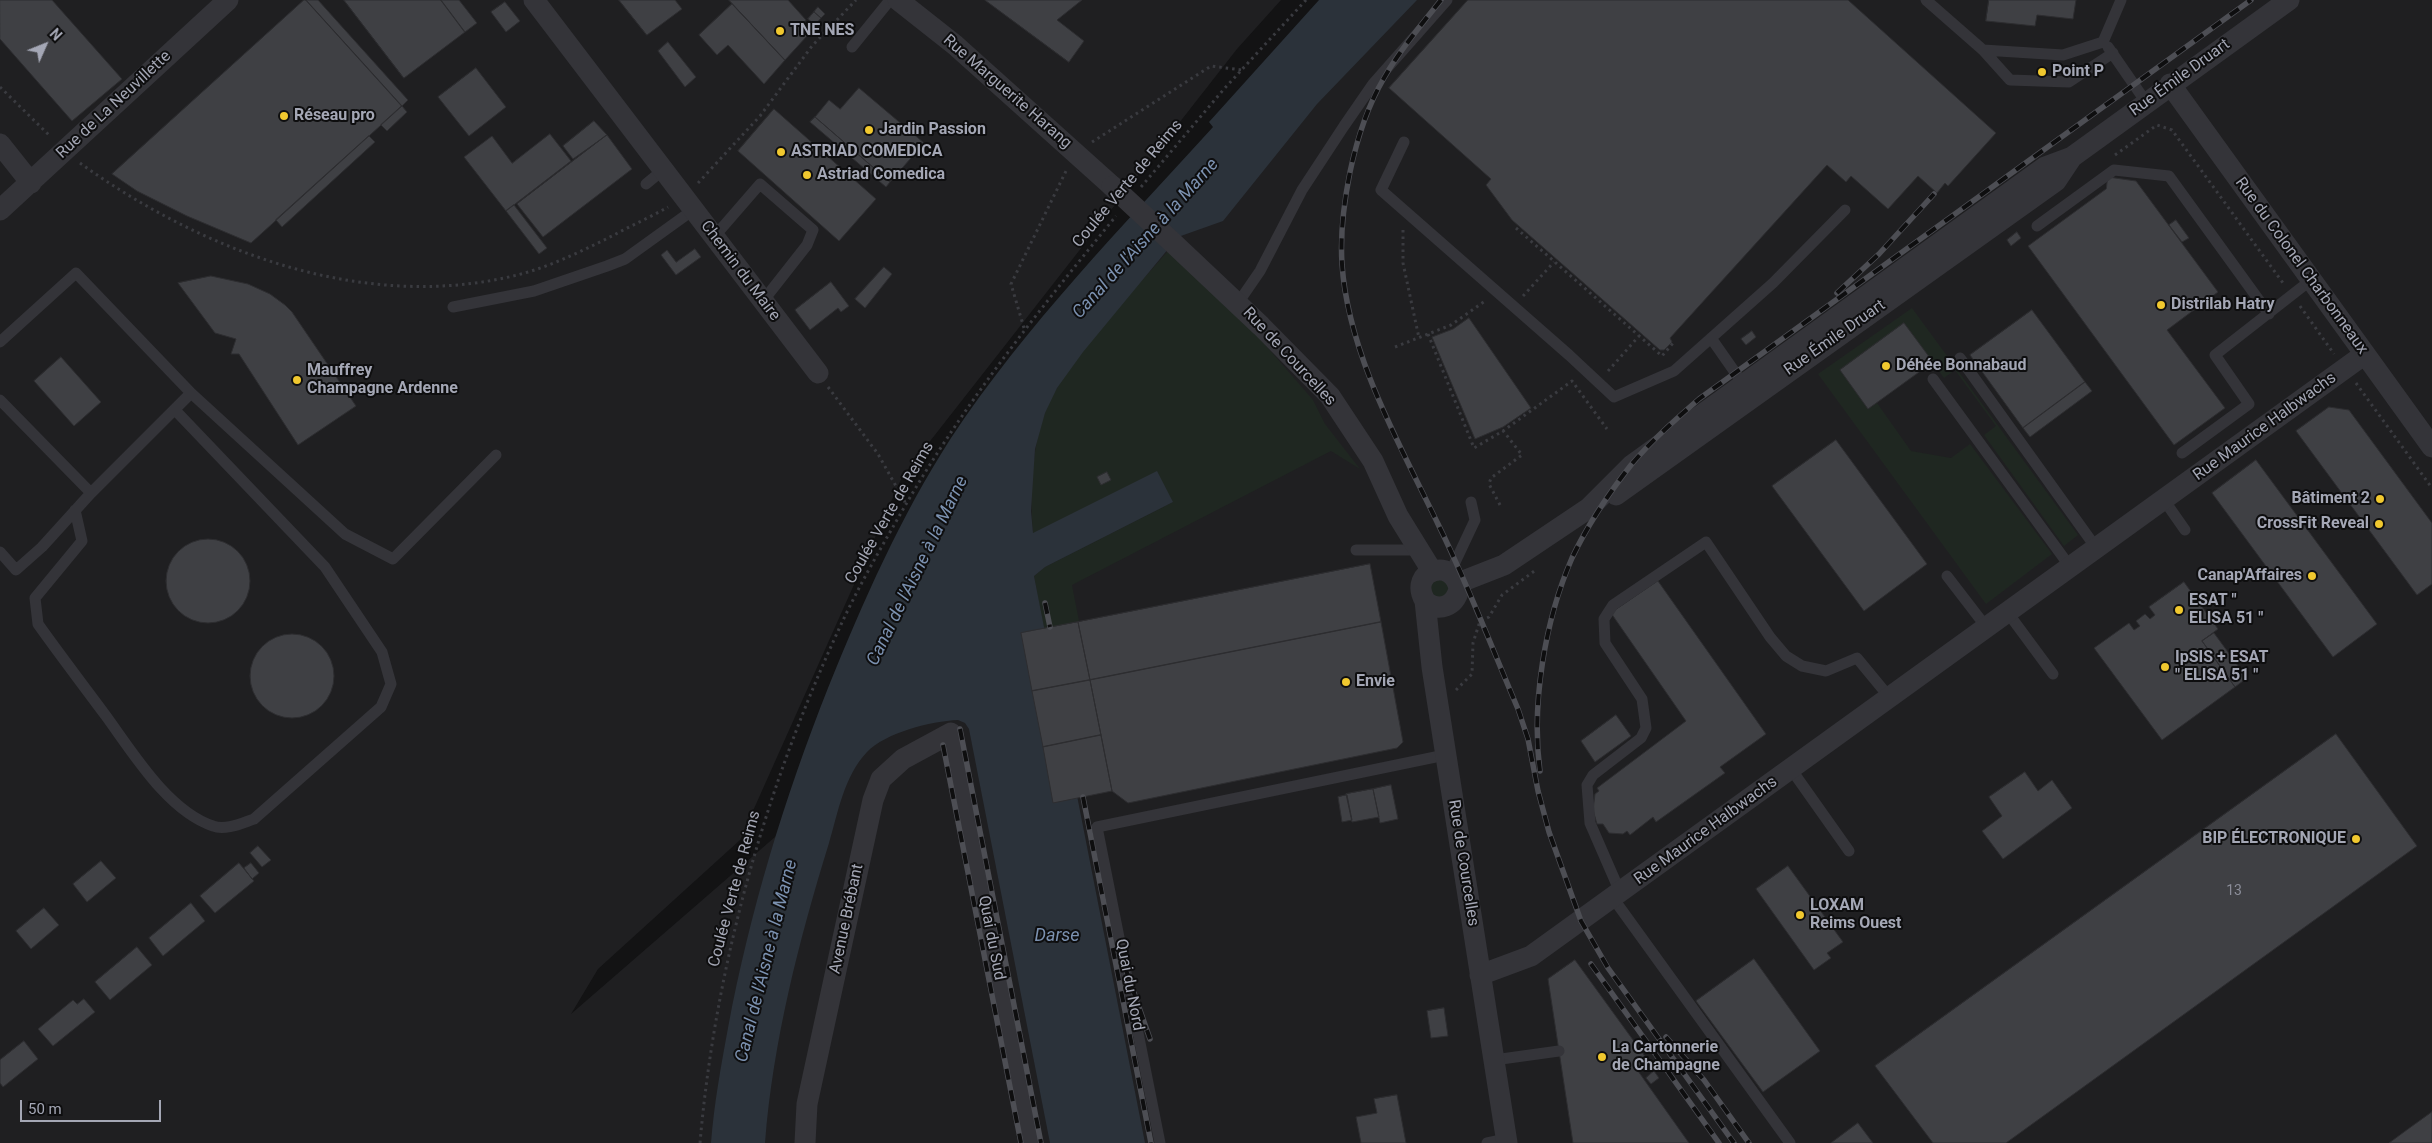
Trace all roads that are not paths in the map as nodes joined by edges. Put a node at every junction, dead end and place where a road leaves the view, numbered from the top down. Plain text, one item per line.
1 (228, 0) edge
2 (534, 0) edge
3 (890, 0) edge
4 (898, 0) edge
5 (1447, 0) edge
6 (1926, 0) edge
7 (2122, 0) edge
8 (2289, 0) edge
9 (2103, 42) junction
10 (852, 47) dead end
11 (1983, 50) junction
12 (2113, 53) junction
13 (2170, 84) junction
14 (2146, 102) junction
15 (1404, 142) dead end
16 (0, 144) edge
17 (663, 170) junction
18 (31, 183) junction
19 (646, 184) dead end
20 (688, 203) junction
21 (0, 210) edge
22 (1844, 210) dead end
23 (2037, 226) dead end
24 (714, 237) junction
25 (1188, 254) joint
26 (2311, 280) junction
27 (763, 301) junction
28 (1238, 303) junction
29 (453, 307) dead end
30 (2269, 314) junction
31 (1711, 338) junction
32 (0, 342) edge
33 (2365, 354) junction
34 (1960, 358) dead end
35 (818, 372) road end
36 (1933, 379) dead end
37 (1748, 391) junction
38 (192, 393) junction
39 (0, 400) edge
40 (175, 410) junction
41 (2432, 447) edge
42 (2182, 453) dead end
43 (496, 455) dead end
44 (91, 493) junction
45 (2164, 500) junction
46 (1471, 502) dead end
47 (75, 510) junction
48 (2185, 530) dead end
49 (2097, 549) junction
50 (1356, 550) dead end
51 (1419, 550) junction
52 (0, 552) edge
53 (2071, 568) junction
54 (1447, 576) junction
55 (1947, 576) dead end
56 (1425, 601) junction
57 (1447, 606) junction
58 (2008, 613) junction
59 (1987, 628) junction
60 (1432, 667) junction
61 (2053, 674) dead end
62 (1890, 698) junction
63 (951, 733) joint
64 (1446, 756) junction
65 (1791, 769) junction
66 (1849, 851) dead end
67 (1617, 895) junction
68 (1480, 975) junction
69 (1559, 1051) dead end
70 (1494, 1060) junction
71 (1500, 1142) edge
72 (805, 1143) edge
73 (1032, 1143) edge
74 (1160, 1143) edge
75 (1790, 1143) edge

1 - 18 street, Rue de La Neuvillette
2 - 17 street, Chemin du Maire
3 - 10 lane
4 - 25 street, Rue Marguerite Harang, bridge
5 - 28 lane
6 - 11 lane
7 - 9 lane
8 - 13 street, Rue Émile Druart
9 - 11 lane
9 - 12 lane
11 - 12 lane
12 - 14 lane
13 - 14 street, Rue Émile Druart
13 - 26 street, Rue du Colonel Charbonneaux
14 - 37 street, Rue Émile Druart
15 - 31 lane
16 - 18 street
17 - 19 lane
17 - 20 street, Chemin du Maire
18 - 21 street, Rue de La Neuvillette
20 - 24 street, Chemin du Maire
20 - 29 lane
22 - 31 lane
23 - 30 lane
24 - 27 street, Chemin du Maire
24 - 27 lane
25 - 28 street, Rue de Courcelles
26 - 30 lane
26 - 33 street, Rue du Colonel Charbonneaux
27 - 35 street, Chemin du Maire
28 - 51 street, Rue de Courcelles
30 - 42 lane
31 - 37 lane
32 - 38 lane
33 - 41 street, Rue du Colonel Charbonneaux
33 - 45 street, Rue Maurice Halbwachs
34 - 49 lane
36 - 53 lane
37 - 54 street, Rue Émile Druart
38 - 40 lane
38 - 43 lane
39 - 44 lane
40 - 44 lane
40 - 47 lane
44 - 47 lane
45 - 48 lane
45 - 49 street, Rue Maurice Halbwachs
46 - 54 lane
47 - 52 lane
49 - 53 street, Rue Maurice Halbwachs
50 - 51 lane
51 - 54 street, Rue de Courcelles
53 - 58 street, Rue Maurice Halbwachs
54 - 56 street, Rue de Courcelles
54 - 57 street, Rue de Courcelles
55 - 59 lane
56 - 57 street
56 - 60 street, Rue de Courcelles
57 - 60 street, Rue de Courcelles
58 - 59 street, Rue Maurice Halbwachs
58 - 61 lane
59 - 62 street, Rue Maurice Halbwachs
60 - 64 street, Rue de Courcelles
62 - 65 street, Rue Maurice Halbwachs
62 - 67 lane, Rue Maurice Halbwachs
63 - 72 street, Avenue Brébant
63 - 73 street, Quai du Sud
64 - 68 street, Rue de Courcelles
64 - 74 lane, Quai du Nord
65 - 66 lane, Rue Maurice Halbwachs
65 - 67 street, Rue Maurice Halbwachs
67 - 68 street, Rue Maurice Halbwachs
67 - 75 lane
68 - 70 street, Rue de Courcelles
69 - 70 lane
70 - 71 street, Rue de Courcelles

